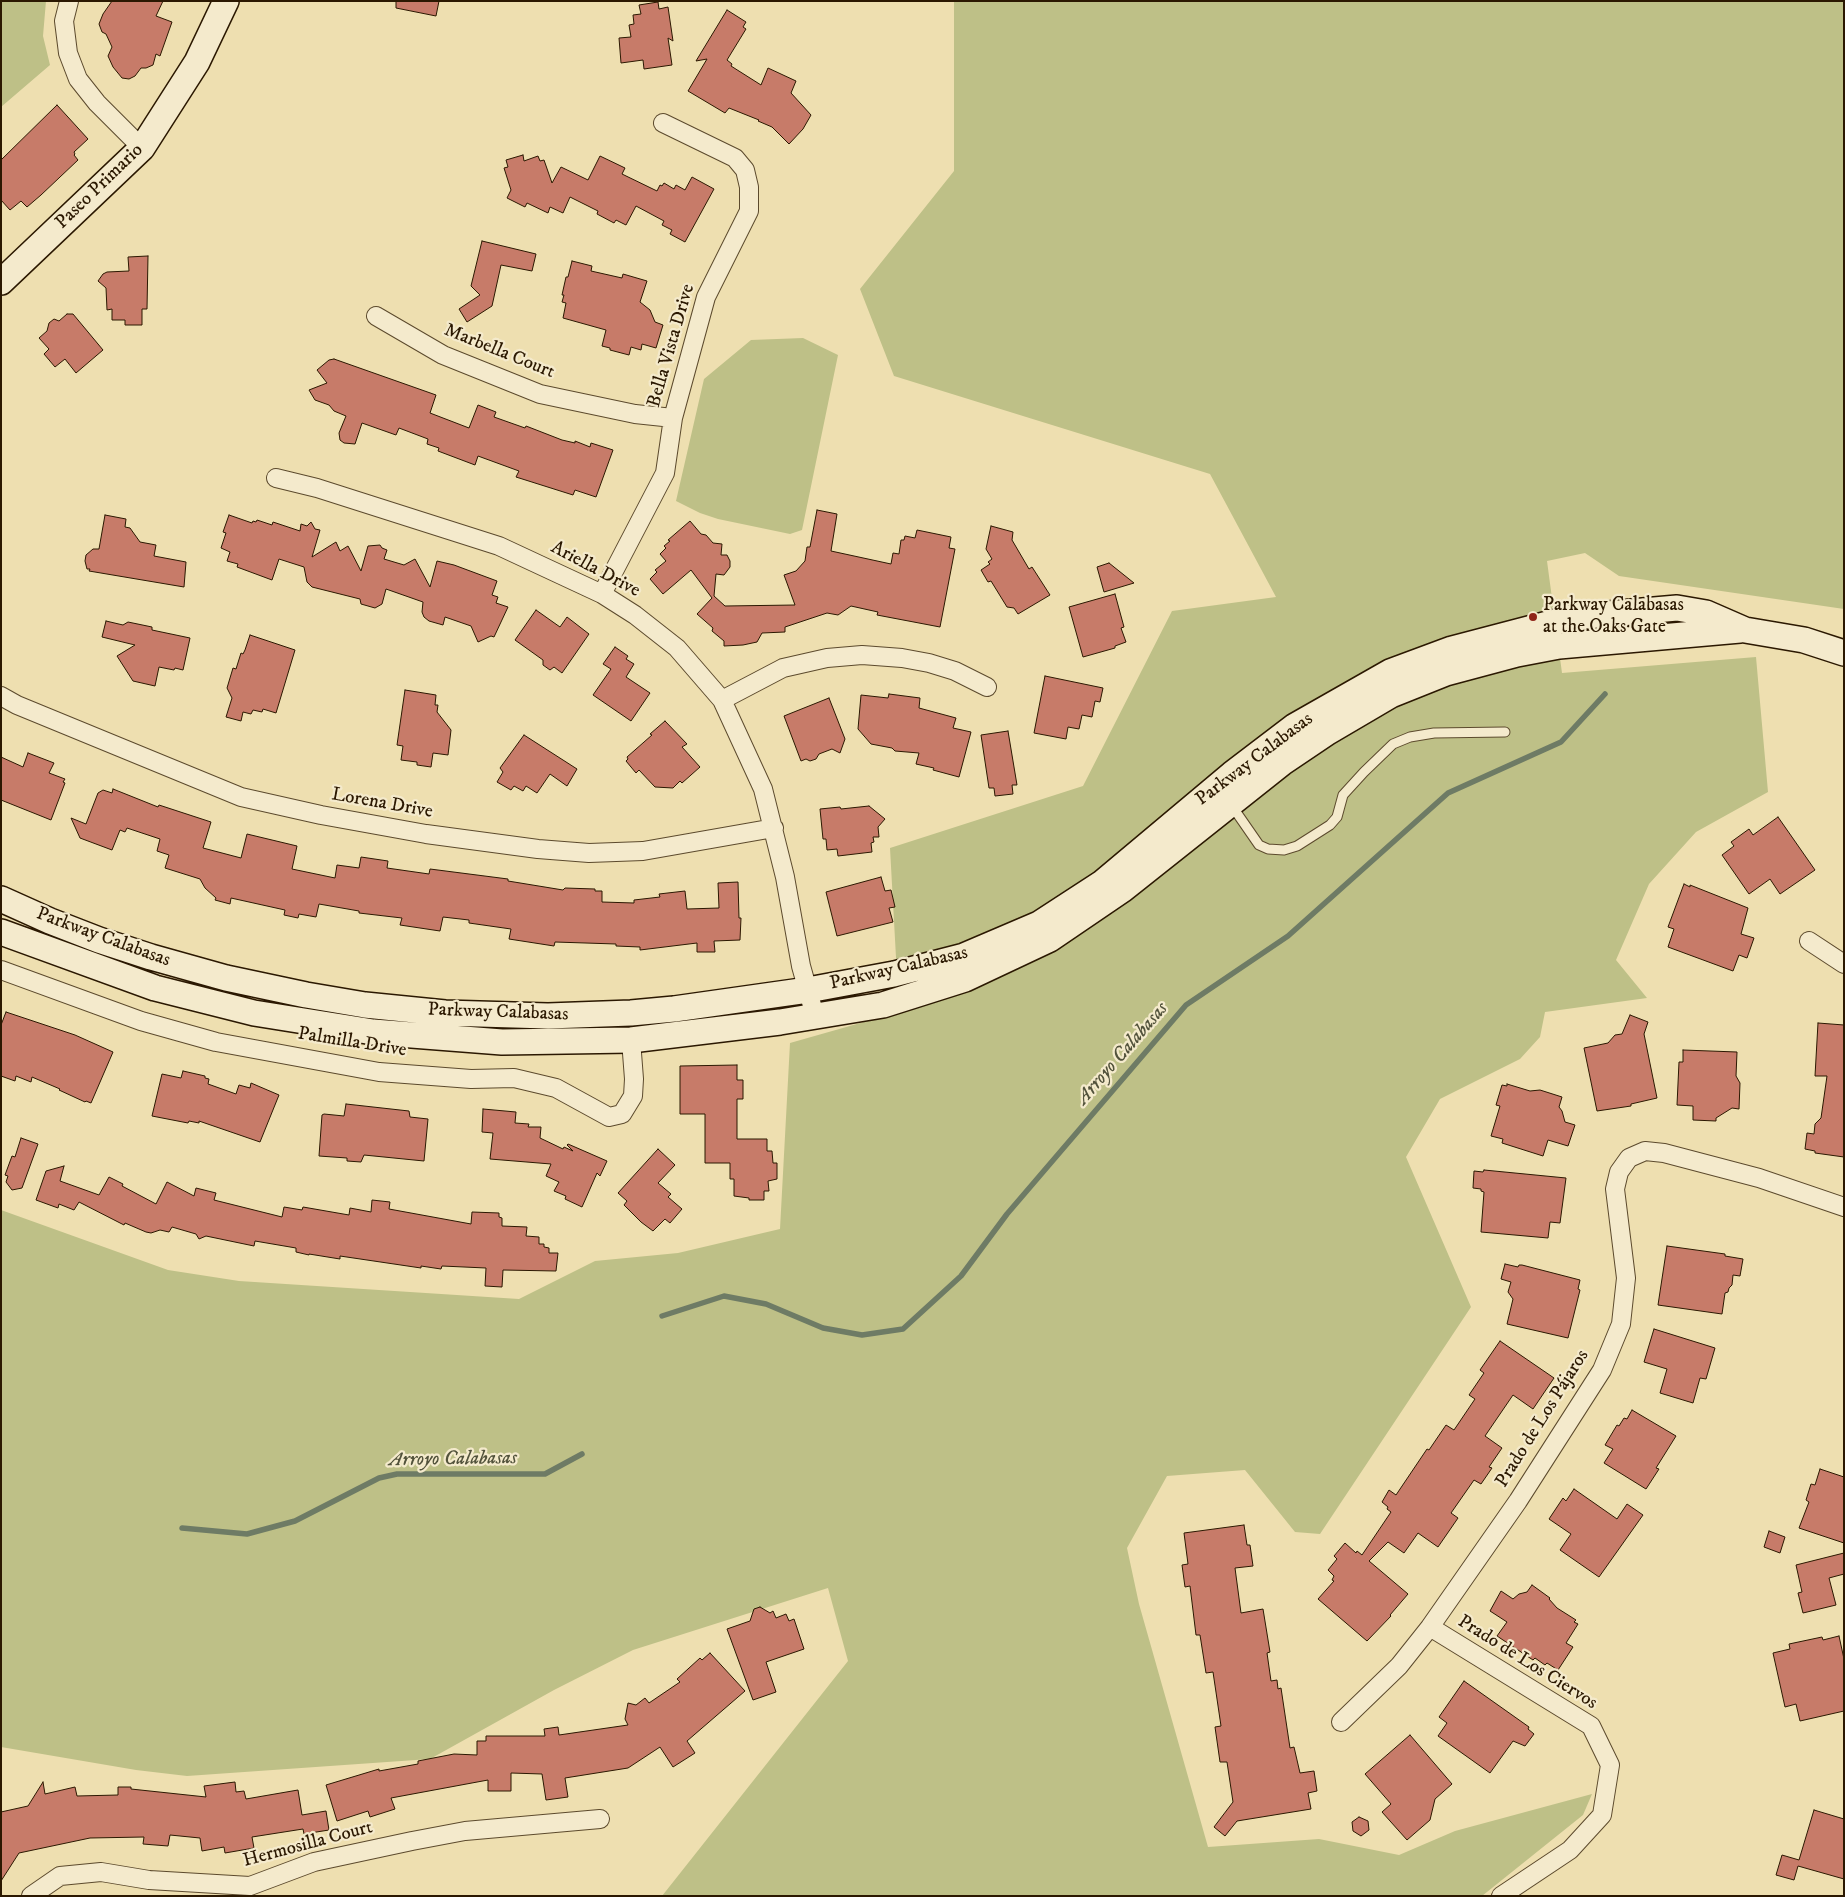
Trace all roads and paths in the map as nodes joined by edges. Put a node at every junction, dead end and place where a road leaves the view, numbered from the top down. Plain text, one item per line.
1 (69, 1) edge
2 (226, 1) edge
3 (663, 123) dead end
4 (142, 148) junction
5 (1, 282) edge
6 (376, 316) dead end
7 (673, 418) junction
8 (276, 478) dead end
9 (602, 594) junction
10 (1634, 610) junction
11 (1745, 630) junction
12 (1557, 634) junction
13 (1636, 639) junction
14 (1844, 653) edge
15 (987, 687) dead end
16 (1, 696) edge
17 (722, 700) junction
18 (1505, 732) dead end
19 (1230, 804) junction
20 (774, 828) junction
21 (1, 899) edge
22 (1, 932) edge
23 (1809, 941) dead end
24 (1844, 964) edge
25 (1, 970) edge
26 (808, 990) junction
27 (631, 1014) junction
28 (815, 1016) junction
29 (631, 1040) junction
30 (1844, 1207) edge
31 (1430, 1627) junction
32 (1341, 1722) dead end
33 (600, 1820) dead end
34 (31, 1896) edge
35 (1501, 1896) edge

1 - 4 street
2 - 4 street, Paseo Primario
3 - 7 street, Bella Vista Drive
4 - 5 street, Paseo Primario
6 - 7 street, Marbella Court
7 - 9 street, Bella Vista Drive
8 - 9 street, Ariella Drive
9 - 17 street, Ariella Drive
10 - 11 street, Parkway Calabasas
10 - 12 street, Parkway Calabasas
10 - 13 street
11 - 13 street, Parkway Calabasas
11 - 14 street, Parkway Calabasas
12 - 13 street, Parkway Calabasas
12 - 19 street, Parkway Calabasas
12 - 26 street, Parkway Calabasas
15 - 17 street
16 - 20 street, Lorena Drive
17 - 20 street, Ariella Drive
18 - 19 lane
19 - 28 street, Parkway Calabasas
20 - 26 street, Ariella Drive
21 - 27 street, Parkway Calabasas
22 - 29 street, Parkway Calabasas
23 - 24 street
25 - 29 street, Palmilla Drive
26 - 27 street, Parkway Calabasas
26 - 28 street, Ariella Drive
27 - 29 street
28 - 29 street, Parkway Calabasas
30 - 31 street, Prado de Los Pájaros
31 - 32 street, Prado de Los Pájaros
31 - 35 street, Prado de Los Ciervos
33 - 34 street, Hermosilla Court

